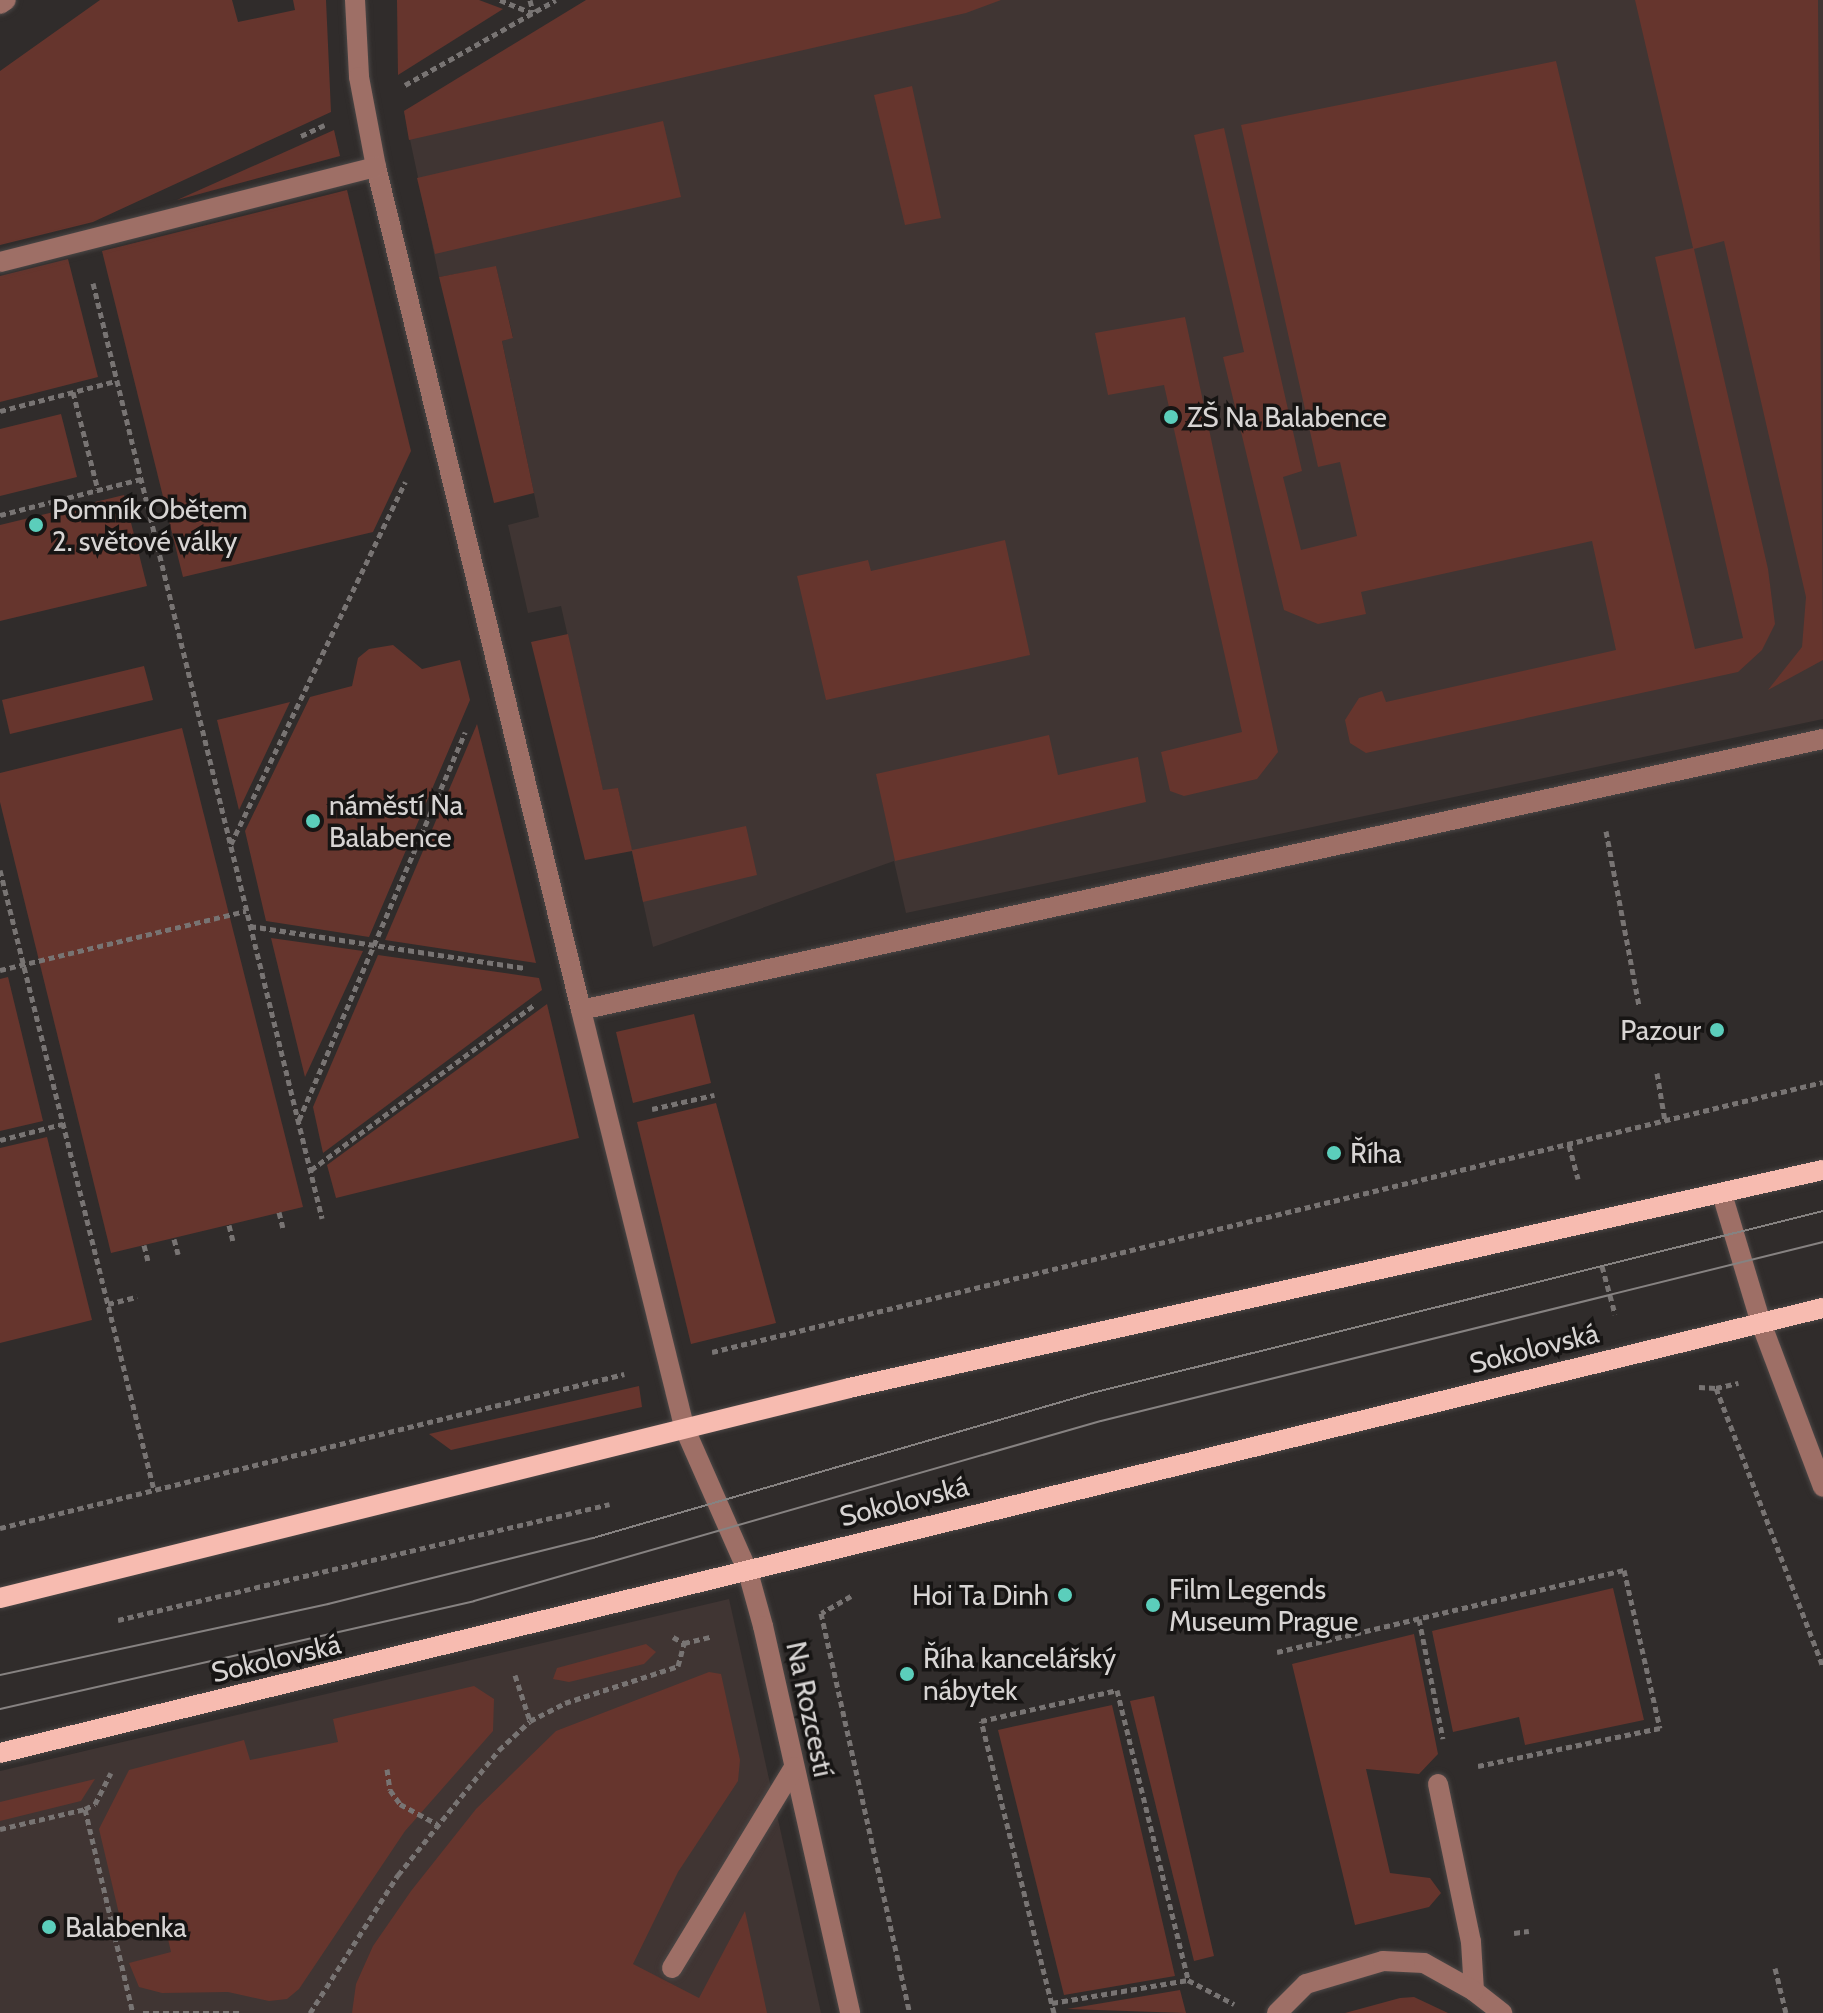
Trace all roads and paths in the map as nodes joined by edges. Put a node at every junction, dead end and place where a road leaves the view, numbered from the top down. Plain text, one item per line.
1 (6, 0) edge
2 (355, 0) edge
3 (500, 0) edge
4 (530, 0) edge
5 (556, 0) edge
6 (0, 4) edge
7 (533, 13) junction
8 (363, 107) junction
9 (376, 167) junction
10 (83, 242) junction
11 (0, 262) edge
12 (116, 381) junction
13 (73, 392) junction
14 (0, 411) edge
15 (141, 479) junction
16 (98, 490) junction
17 (0, 515) edge
18 (382, 530) dead end
19 (496, 660) junction
20 (1823, 739) edge
21 (1597, 787) junction
22 (230, 846) junction
23 (0, 870) edge
24 (246, 911) junction
25 (250, 926) junction
26 (374, 945) junction
27 (23, 964) junction
28 (0, 970) edge
29 (573, 976) junction
30 (1639, 1006) dead end
31 (581, 1010) junction
32 (1657, 1073) dead end
33 (1823, 1082) edge
34 (714, 1095) dead end
35 (661, 1107) dead end
36 (298, 1121) junction
37 (1665, 1121) junction
38 (63, 1124) junction
39 (0, 1140) edge
40 (1569, 1145) junction
41 (1823, 1170) edge
42 (310, 1171) junction
43 (1722, 1194) junction
44 (279, 1212) dead end
45 (322, 1218) dead end
46 (229, 1225) dead end
47 (1591, 1226) junction
48 (283, 1228) dead end
49 (174, 1239) dead end
50 (233, 1241) dead end
51 (144, 1245) dead end
52 (178, 1254) dead end
53 (148, 1261) dead end
54 (137, 1297) dead end
55 (108, 1304) junction
56 (1823, 1308) edge
57 (1761, 1323) junction
58 (1625, 1355) junction
59 (668, 1363) junction
60 (1691, 1386) dead end
61 (684, 1427) junction
62 (1823, 1487) edge
63 (154, 1490) junction
64 (610, 1504) dead end
65 (0, 1528) edge
66 (748, 1572) junction
67 (863, 1591) dead end
68 (0, 1598) edge
69 (1419, 1619) junction
70 (105, 1622) dead end
71 (684, 1643) dead end
72 (1277, 1652) dead end
73 (511, 1662) dead end
74 (1823, 1667) edge
75 (530, 1721) junction
76 (0, 1753) edge
77 (119, 1758) dead end
78 (794, 1767) junction
79 (387, 1769) dead end
80 (1444, 1778) junction
81 (85, 1809) junction
82 (437, 1824) junction
83 (0, 1829) edge
84 (672, 1968) dead end
85 (1775, 1968) dead end
86 (1188, 1980) junction
87 (1474, 1991) junction
88 (1052, 2003) junction
89 (133, 2013) edge
90 (143, 2013) edge
91 (240, 2013) edge
92 (310, 2013) edge
93 (850, 2013) edge
94 (910, 2013) edge
95 (1054, 2013) edge
96 (1246, 2013) edge
97 (1277, 2013) edge
98 (1502, 2013) edge
99 (1786, 2013) edge

1 - 6 street
2 - 8 street
3 - 7 path
4 - 7 path
5 - 7 path
7 - 8 path
8 - 9 street
9 - 10 street
9 - 19 street
10 - 11 street
10 - 12 path
12 - 13 path
12 - 15 path
13 - 14 path
13 - 16 path
15 - 16 path
15 - 22 path
16 - 17 path
18 - 22 path
19 - 26 path
19 - 29 street
20 - 21 street
21 - 30 path
21 - 31 street
22 - 24 path
23 - 27 path
24 - 25 path
24 - 27 path
25 - 26 path
25 - 36 path
26 - 29 path
26 - 36 path
27 - 28 path
27 - 38 path
29 - 31 street
29 - 42 path
31 - 59 street
32 - 37 path
33 - 37 path
34 - 35 path
36 - 42 path
37 - 40 path
38 - 39 path
38 - 55 path
40 - 47 path
40 - 59 path
41 - 43 main road
42 - 45 path
43 - 47 main road
43 - 57 street
44 - 48 path
46 - 50 path
47 - 58 path
47 - 61 main road
49 - 52 path
51 - 53 path
54 - 55 path
55 - 63 path
56 - 57 main road, Sokolovská
57 - 58 main road, Sokolovská
57 - 62 street
58 - 66 main road, Sokolovská
59 - 61 street
59 - 63 path
60 - 74 path
61 - 66 street, Na Rozcestí
61 - 68 main road
63 - 65 path
64 - 70 path
66 - 76 main road, Sokolovská
66 - 78 street, Na Rozcestí
67 - 94 path
69 - 72 path
69 - 80 path
69 - 80 path
71 - 75 path
73 - 75 path
75 - 82 path
77 - 81 path
78 - 84 street
78 - 93 street, Na Rozcestí
79 - 82 path
80 - 87 street
81 - 83 path
81 - 89 path
82 - 92 path
85 - 99 path
86 - 88 path
86 - 88 path
86 - 96 path
87 - 97 street
87 - 98 street
88 - 95 path
90 - 91 path

